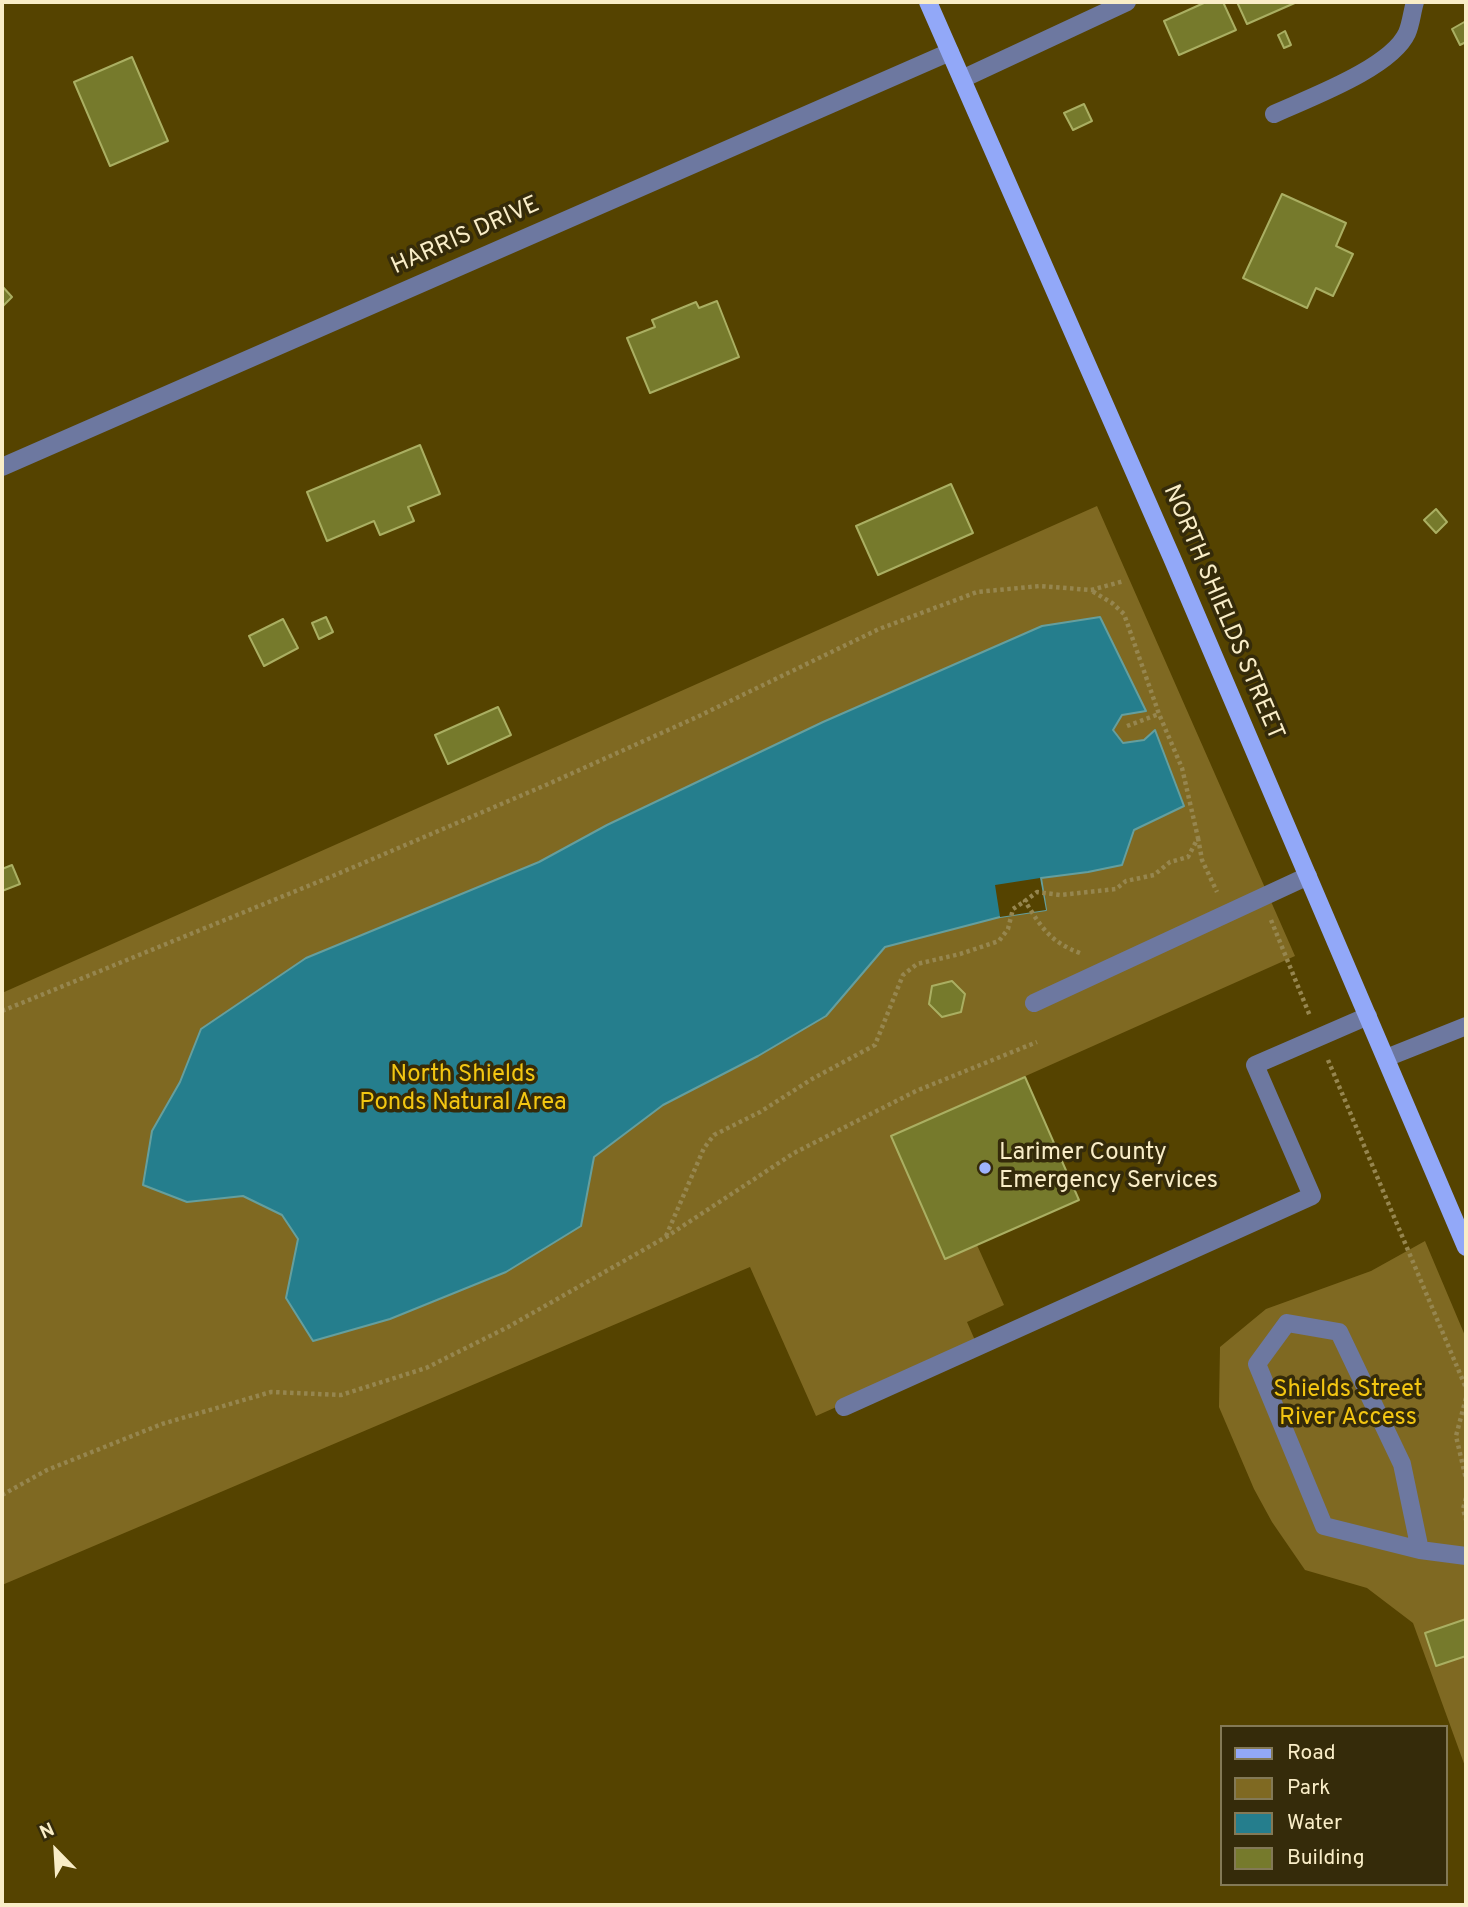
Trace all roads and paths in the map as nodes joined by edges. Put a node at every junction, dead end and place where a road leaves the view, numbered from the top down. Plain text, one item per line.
1 (928, 2) edge
2 (1127, 2) edge
3 (1415, 2) edge
4 (950, 52) junction
5 (962, 79) junction
6 (1274, 114) dead end
7 (2, 467) edge
8 (1124, 581) dead end
9 (1091, 590) junction
10 (1159, 714) junction
11 (1127, 726) dead end
12 (1198, 838) junction
13 (1308, 876) junction
14 (1219, 896) dead end
15 (1262, 898) junction
16 (1025, 901) junction
17 (1089, 953) dead end
18 (1034, 1003) dead end
19 (2, 1010) edge
20 (1368, 1016) junction
21 (1466, 1026) edge
22 (1318, 1038) junction
23 (1037, 1042) dead end
24 (1386, 1058) junction
25 (666, 1237) junction
26 (1466, 1247) edge
27 (1466, 1388) edge
28 (1466, 1398) edge
29 (844, 1407) dead end
30 (1466, 1479) edge
31 (2, 1494) edge
32 (1466, 1497) edge
33 (1466, 1520) edge
34 (1420, 1550) junction
35 (1466, 1556) edge

1 - 4 main road, NORTH SHIELDS STREET
2 - 5 street
3 - 6 street
4 - 5 main road, NORTH SHIELDS STREET
4 - 7 street, HARRIS DRIVE
5 - 13 main road, NORTH SHIELDS STREET
8 - 9 path
9 - 10 path
9 - 19 path
10 - 11 path
10 - 12 path
12 - 14 path
12 - 16 path
13 - 15 street
13 - 20 main road, NORTH SHIELDS STREET
15 - 18 street
15 - 22 path
16 - 17 path
16 - 25 path
20 - 22 street
20 - 24 main road, NORTH SHIELDS STREET
21 - 24 street
22 - 27 path
22 - 29 street
23 - 25 path
24 - 26 main road, NORTH SHIELDS STREET
25 - 31 path
28 - 30 path
32 - 33 path
34 - 34 street
34 - 35 street

